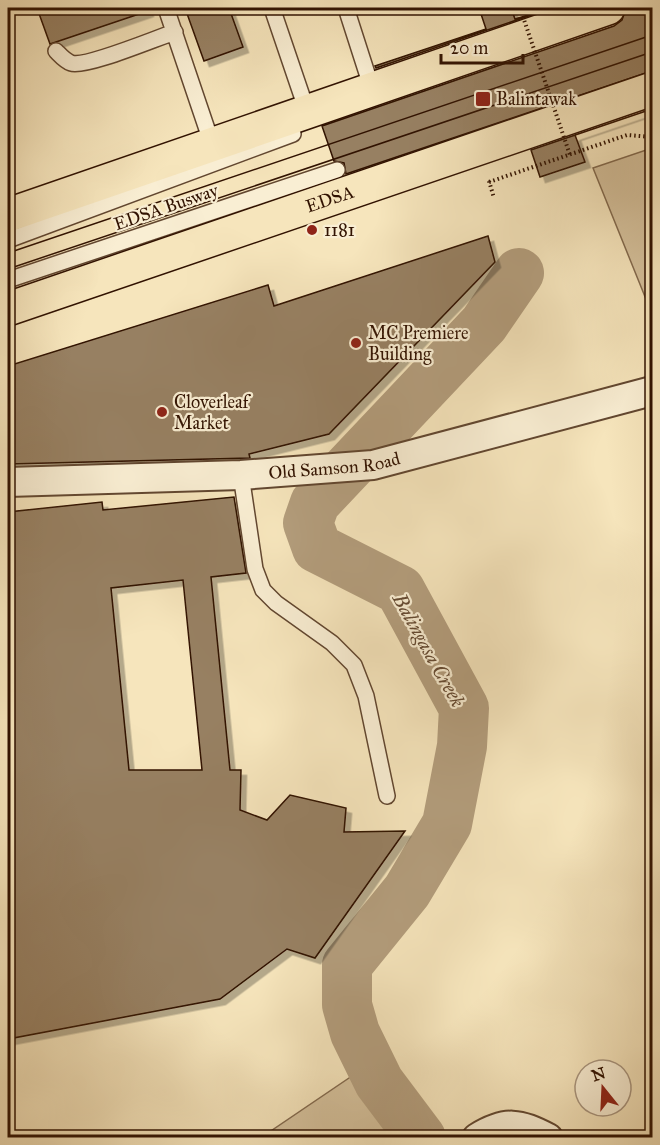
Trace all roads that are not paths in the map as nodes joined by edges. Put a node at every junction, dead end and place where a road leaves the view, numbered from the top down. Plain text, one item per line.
1 (166, 8) edge
2 (272, 8) edge
3 (346, 8) edge
4 (608, 8) edge
5 (175, 32) junction
6 (56, 51) dead end
7 (372, 89) junction
8 (652, 89) edge
9 (314, 117) junction
10 (212, 144) junction
11 (337, 170) dead end
12 (8, 215) edge
13 (8, 240) edge
14 (8, 280) edge
15 (8, 309) edge
16 (652, 390) edge
17 (241, 475) junction
18 (8, 482) edge
19 (387, 796) dead end
20 (477, 1137) edge
21 (548, 1137) edge

1 - 5 lane
2 - 9 lane
3 - 7 lane
4 - 7 highway
5 - 6 lane
5 - 10 lane
7 - 9 highway
8 - 15 highway, EDSA
9 - 10 highway
9 - 13 lane, EDSA Busway
10 - 12 highway
11 - 14 lane, EDSA Busway
16 - 17 street, Old Samson Road
17 - 18 street, Old Samson Road
17 - 19 lane
20 - 21 street

